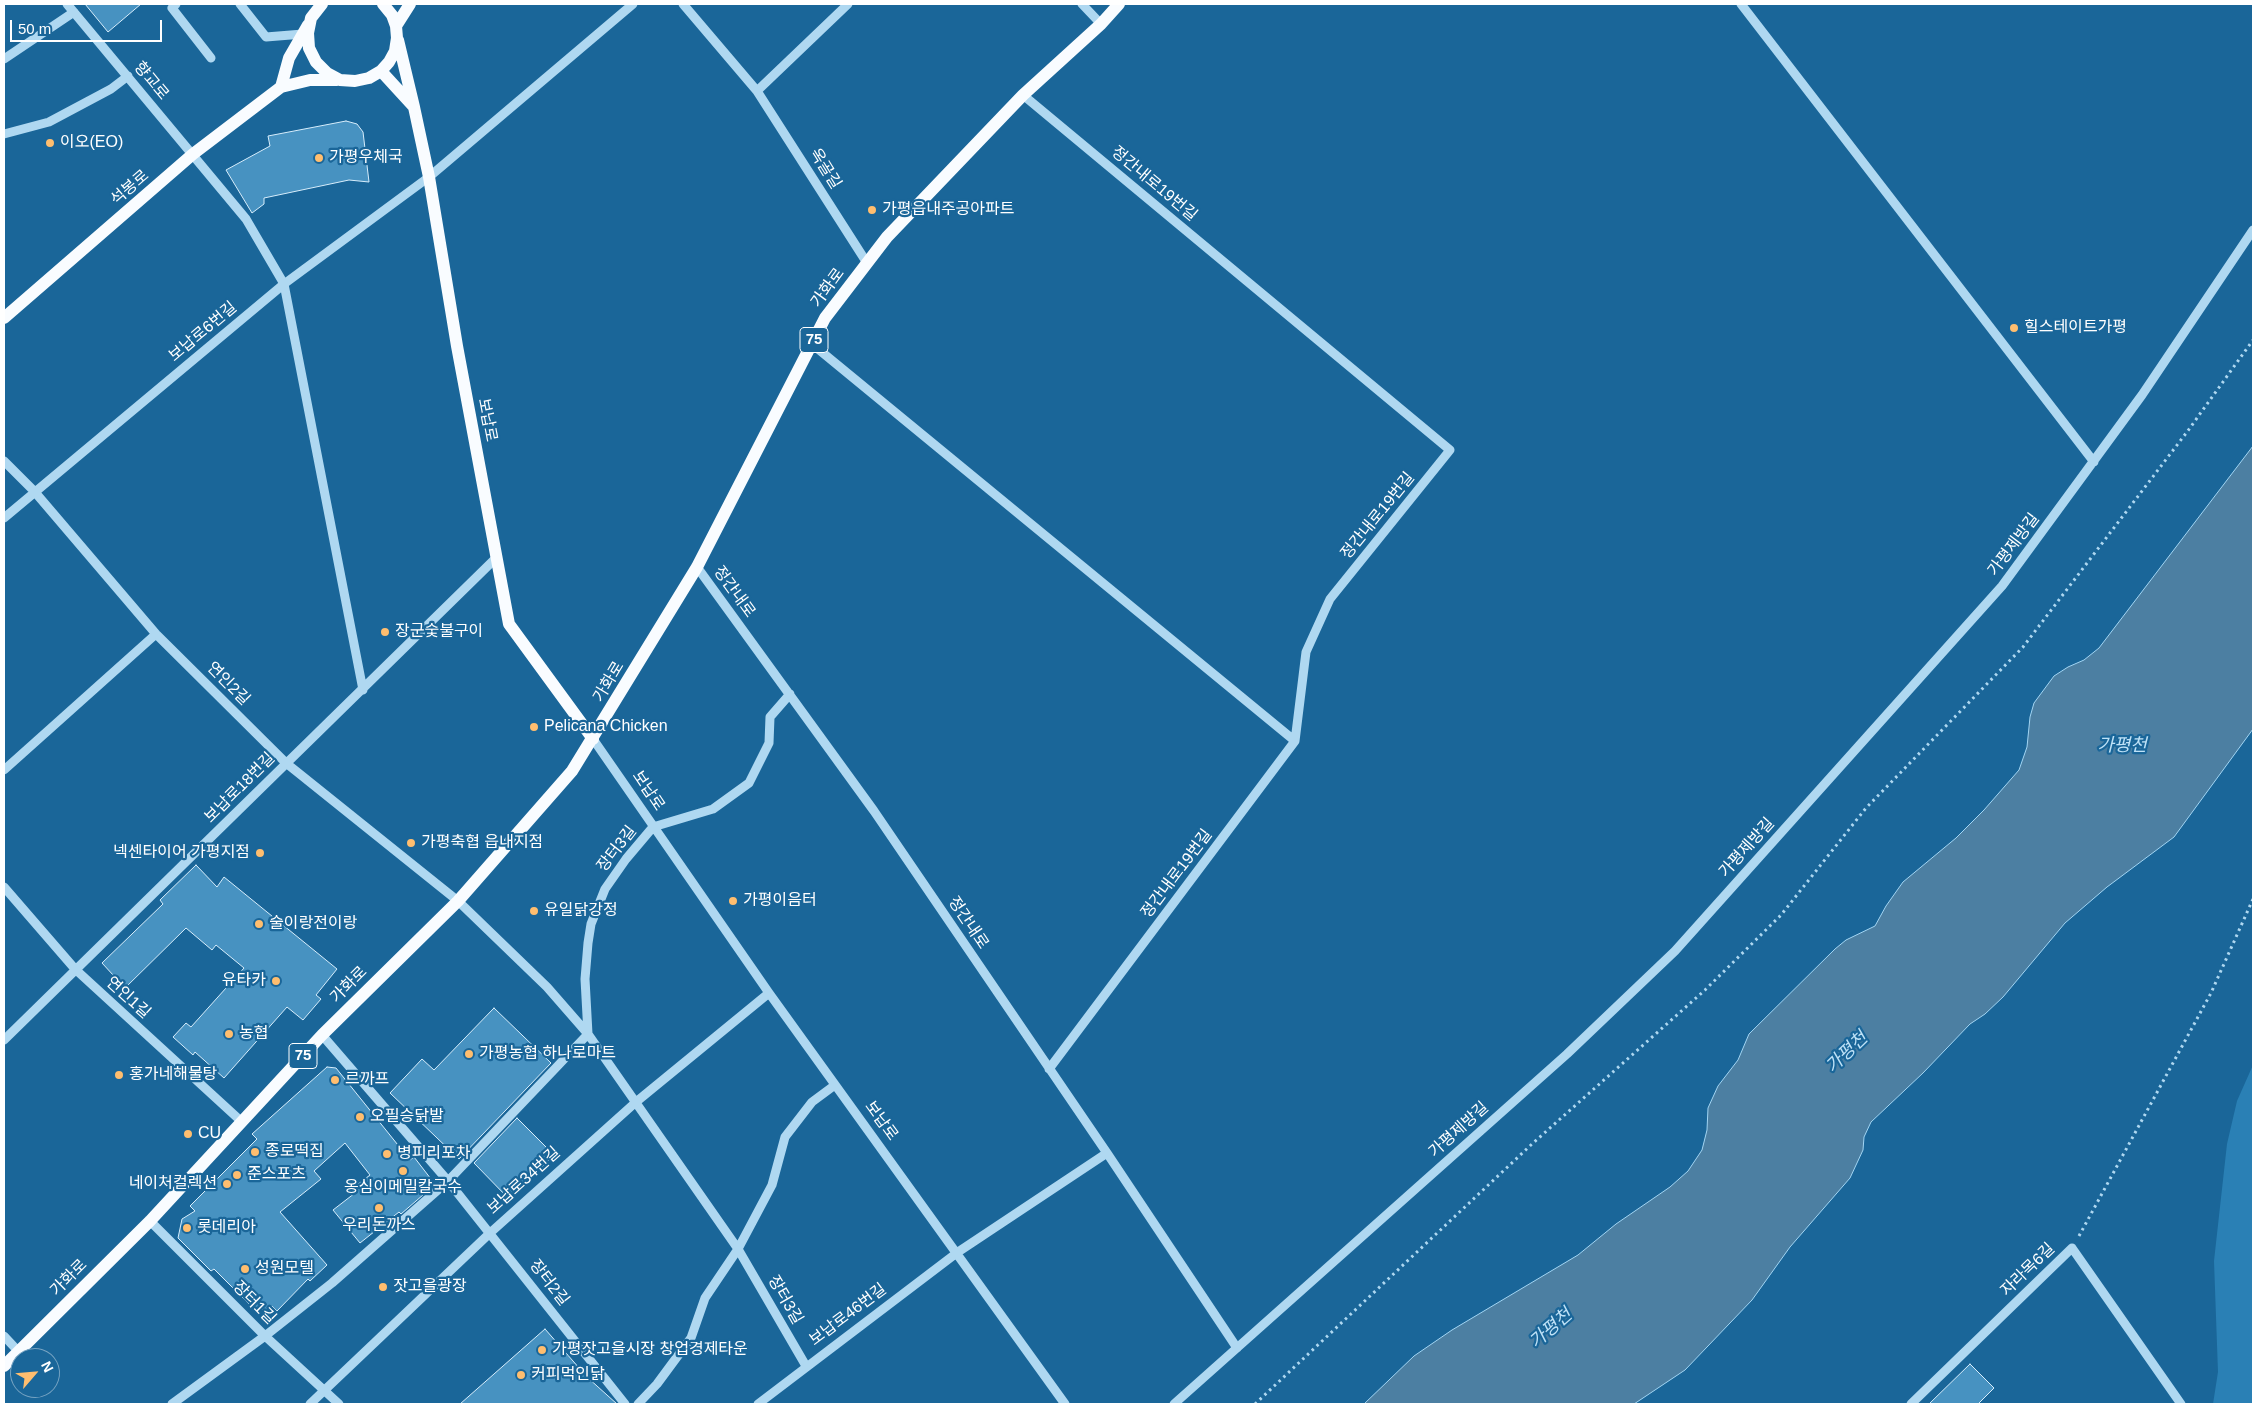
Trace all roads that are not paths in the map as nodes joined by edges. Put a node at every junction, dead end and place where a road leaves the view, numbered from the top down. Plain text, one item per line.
1 (67, 4) edge
2 (176, 4) edge
3 (240, 4) edge
4 (322, 4) edge
5 (383, 4) edge
6 (410, 4) edge
7 (633, 4) edge
8 (683, 4) edge
9 (848, 4) edge
10 (1082, 4) edge
11 (1119, 4) edge
12 (1741, 4) edge
13 (74, 12) junction
14 (311, 18) junction
15 (1101, 24) junction
16 (397, 32) junction
17 (303, 34) junction
18 (211, 58) dead end
19 (4, 59) edge
20 (380, 72) junction
21 (128, 76) junction
22 (340, 80) junction
23 (281, 87) junction
24 (756, 91) junction
25 (1024, 96) junction
26 (414, 107) junction
27 (4, 134) edge
28 (194, 154) junction
29 (429, 177) junction
30 (2253, 230) edge
31 (867, 263) junction
32 (284, 284) junction
33 (4, 318) edge
34 (812, 344) junction
35 (4, 461) edge
36 (2094, 462) junction
37 (34, 491) junction
38 (4, 518) edge
39 (497, 557) junction
40 (697, 567) junction
41 (156, 634) junction
42 (362, 690) junction
43 (790, 694) junction
44 (593, 739) junction
45 (1295, 741) junction
46 (286, 763) junction
47 (4, 770) edge
48 (653, 827) junction
49 (4, 887) edge
50 (458, 901) junction
51 (75, 969) junction
52 (769, 993) junction
53 (588, 1034) junction
54 (322, 1035) junction
55 (4, 1040) edge
56 (1049, 1069) junction
57 (835, 1086) junction
58 (636, 1102) junction
59 (242, 1122) junction
60 (1107, 1153) junction
61 (448, 1181) junction
62 (150, 1221) junction
63 (490, 1232) junction
64 (738, 1249) junction
65 (958, 1252) junction
66 (4, 1336) edge
67 (265, 1336) junction
68 (15, 1348) edge
69 (21, 1348) edge
70 (1237, 1348) junction
71 (806, 1366) junction
72 (325, 1392) junction
73 (172, 1404) edge
74 (310, 1404) edge
75 (339, 1404) edge
76 (625, 1404) edge
77 (638, 1404) edge
78 (758, 1404) edge
79 (1065, 1404) edge
80 (1174, 1404) edge
81 (1911, 1404) edge
82 (2181, 1404) edge

1 - 13 street, 향교로
2 - 18 street
3 - 17 street
4 - 14 main road
5 - 16 main road, 보납로
6 - 16 main road
7 - 29 street, 보납로6번길
8 - 24 street, 옥골길
9 - 24 street
10 - 15 street
11 - 15 main road, 가화로 / 75
12 - 36 street
13 - 19 street
13 - 21 street, 향교로
14 - 17 main road
14 - 22 main road
15 - 25 main road, 가화로 / 75
16 - 20 main road
16 - 26 main road, 보납로
17 - 23 main road
20 - 22 main road
20 - 26 main road
21 - 27 street
21 - 28 street, 향교로
22 - 23 main road
23 - 28 main road, 석봉로
24 - 31 street, 옥골길
25 - 31 main road, 가화로 / 75
25 - 45 street, 정간내로19번길
26 - 29 main road, 보납로
28 - 32 street, 향교로
28 - 33 main road, 석봉로
29 - 32 street, 보납로6번길
29 - 39 main road, 보납로
30 - 36 street, 가평제방길
31 - 34 main road, 가화로 / 75
32 - 37 street, 보납로6번길
32 - 42 street, 향교로
34 - 40 main road, 가화로 / 75
34 - 45 street
35 - 37 street, 연인2길
36 - 70 street, 가평제방길
37 - 38 street, 보납로6번길
37 - 41 street, 연인2길
39 - 42 street, 보납로18번길
39 - 44 main road, 보납로
40 - 43 street, 정간내로
40 - 44 main road, 가화로 / 75
41 - 46 street, 연인2길
41 - 47 street
42 - 46 street, 보납로18번길
43 - 48 street, 장터3길
43 - 56 street, 정간내로
44 - 48 street, 보납로
44 - 50 main road, 가화로 / 75
45 - 56 street, 정간내로19번길
46 - 50 street, 연인2길
46 - 51 street, 보납로18번길
48 - 52 street, 보납로
48 - 53 street, 장터3길
49 - 51 street, 연인1길
50 - 53 street, 장터3길
50 - 54 main road, 가화로 / 75
51 - 55 street, 보납로18번길
51 - 59 street, 연인1길
52 - 57 street, 보납로
52 - 58 street, 보납로34번길
53 - 58 street, 장터3길
53 - 61 street
54 - 59 main road, 가화로 / 75
54 - 61 street, 장터2길
56 - 60 street, 정간내로
57 - 64 street
57 - 65 street, 보납로
58 - 63 street, 보납로34번길
58 - 64 street, 장터3길
59 - 62 main road, 가화로 / 75
60 - 65 street
60 - 70 street, 정간내로
61 - 63 street, 장터2길
61 - 67 street
62 - 67 street, 장터1길
62 - 69 main road, 가화로 / 75
63 - 72 street, 보납로34번길
63 - 76 street, 장터2길
64 - 71 street, 장터3길
64 - 77 street
65 - 71 street, 보납로46번길
65 - 79 street, 보납로
66 - 68 street
67 - 72 street, 장터1길
67 - 73 street
70 - 80 street, 가평제방길
71 - 78 street, 보납로46번길
72 - 74 street, 보납로34번길
72 - 75 street, 장터1길
81 - 82 street, 자라목6길

